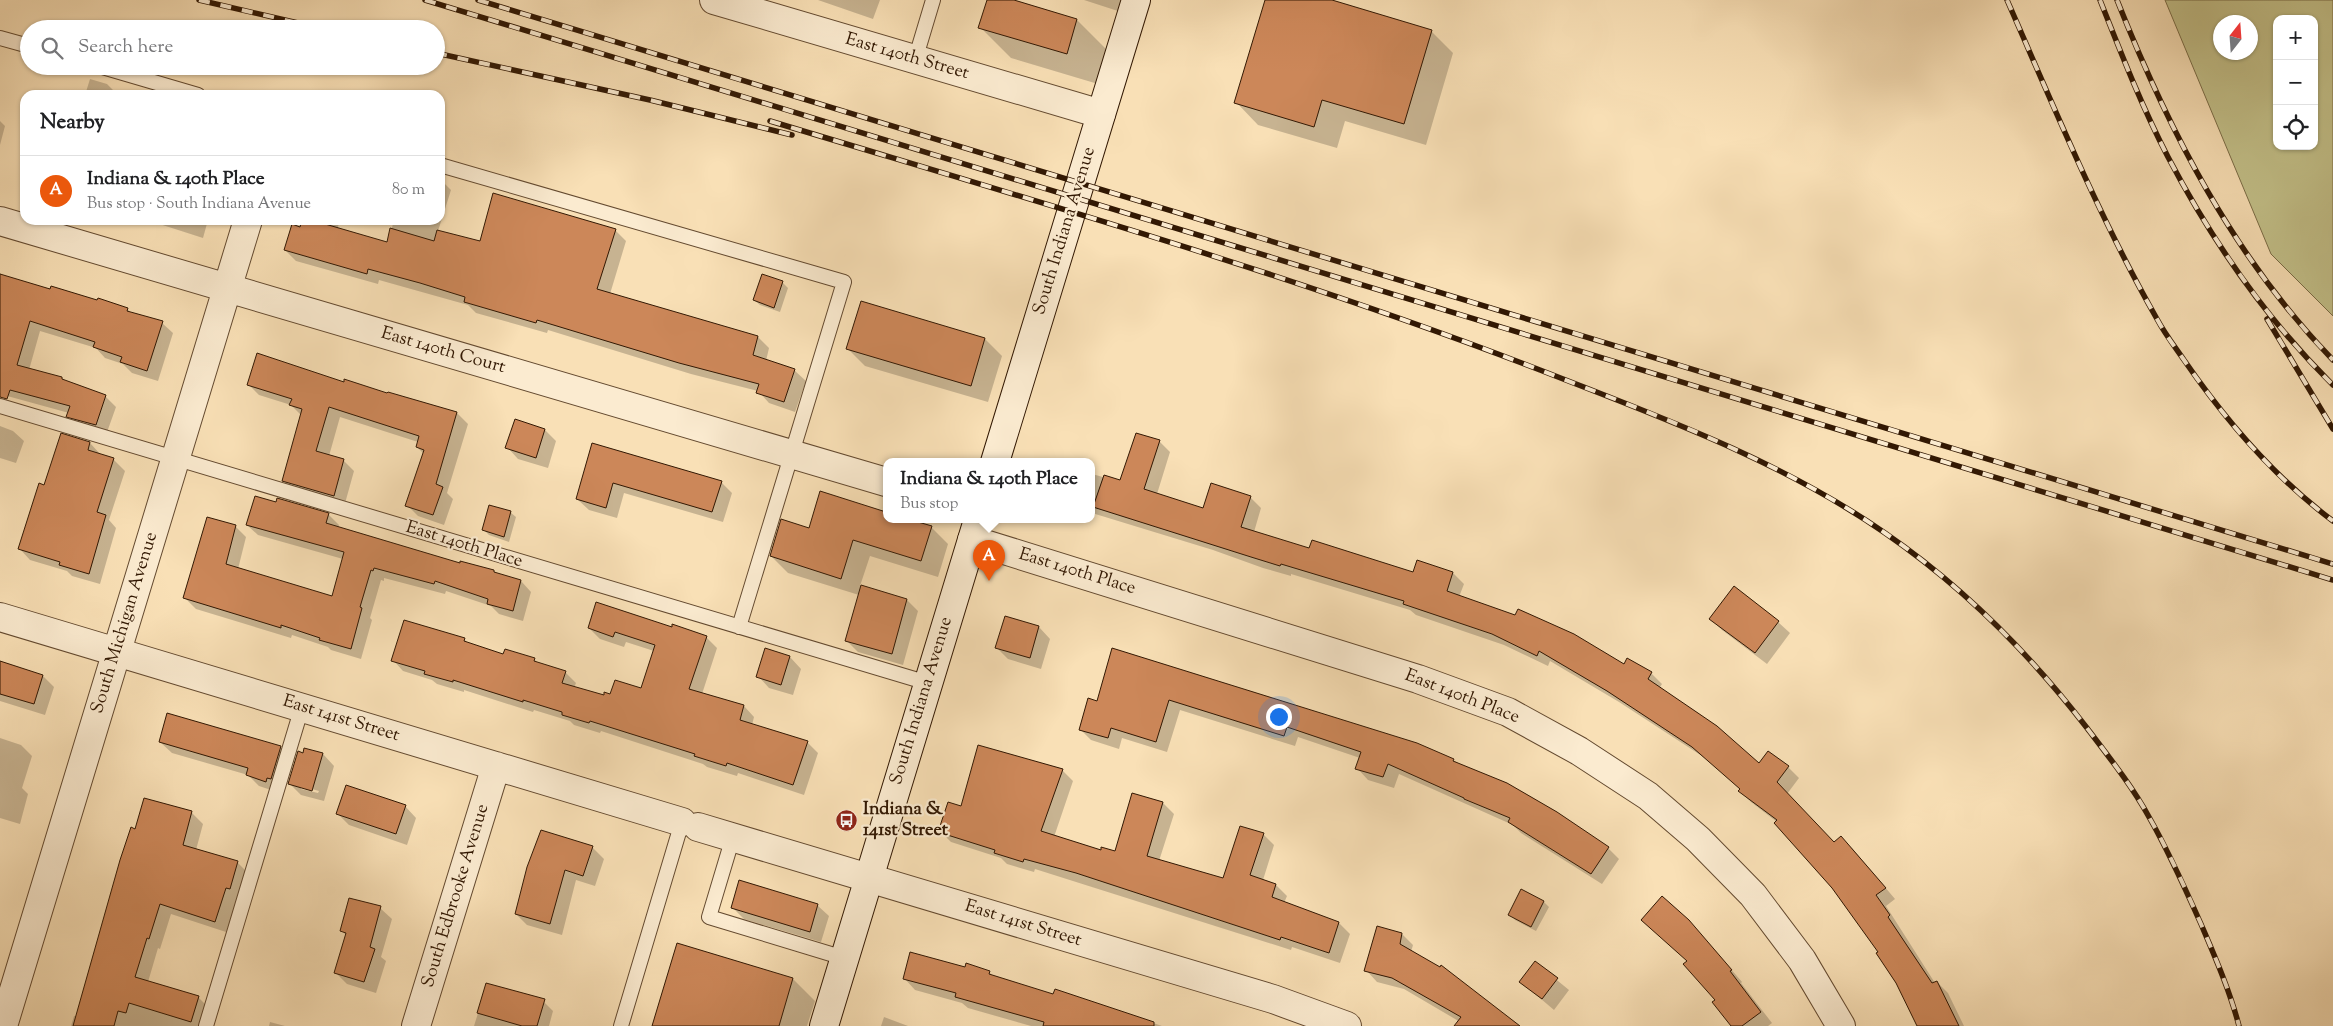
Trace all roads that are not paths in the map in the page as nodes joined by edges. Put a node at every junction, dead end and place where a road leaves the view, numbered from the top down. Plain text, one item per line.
1 (933, 0) edge
2 (1136, 0) edge
3 (722, 1) edge
4 (0, 38) edge
5 (20, 44) edge
6 (915, 60) junction
7 (130, 75) edge
8 (181, 90) edge
9 (1101, 114) junction
10 (445, 166) edge
11 (0, 221) edge
12 (246, 225) edge
13 (227, 288) junction
14 (0, 406) edge
15 (792, 454) junction
16 (174, 458) junction
17 (996, 458) edge
18 (883, 481) edge
19 (975, 530) edge
20 (0, 617) edge
21 (739, 627) junction
22 (116, 652) junction
23 (928, 683) junction
24 (302, 707) junction
25 (496, 766) junction
26 (690, 825) junction
27 (733, 837) junction
28 (868, 878) junction
29 (844, 958) junction
30 (3, 1026) edge
31 (206, 1026) edge
32 (416, 1026) edge
33 (621, 1026) edge
34 (824, 1026) edge
35 (1347, 1026) edge
36 (1841, 1026) edge

1 - 6 lane
2 - 9 street, South Indiana Avenue
3 - 6 street, East 140th Street
4 - 5 lane
6 - 9 street, East 140th Street
7 - 8 lane
9 - 17 street, South Indiana Avenue
10 - 15 lane
11 - 13 street, East 140th Court
12 - 13 street, South Michigan Avenue
13 - 15 street, East 140th Court
13 - 16 street, South Michigan Avenue
14 - 16 lane, East 140th Place
15 - 18 street, East 140th Court
15 - 21 lane
16 - 21 lane, East 140th Place
16 - 22 street, South Michigan Avenue
19 - 23 street, South Indiana Avenue
19 - 36 street, East 140th Place
20 - 22 street, East 141st Street
21 - 23 lane, East 140th Place
22 - 24 street, East 141st Street
22 - 30 street, South Michigan Avenue
23 - 28 street, South Indiana Avenue
24 - 25 street, East 141st Street
24 - 31 lane
25 - 26 street, East 141st Street
25 - 32 street, South Edbrooke Avenue
26 - 27 street, East 141st Street
26 - 33 lane
27 - 28 street, East 141st Street
27 - 29 lane
28 - 29 street, South Indiana Avenue
28 - 35 street, East 141st Street
29 - 34 street, South Indiana Avenue

